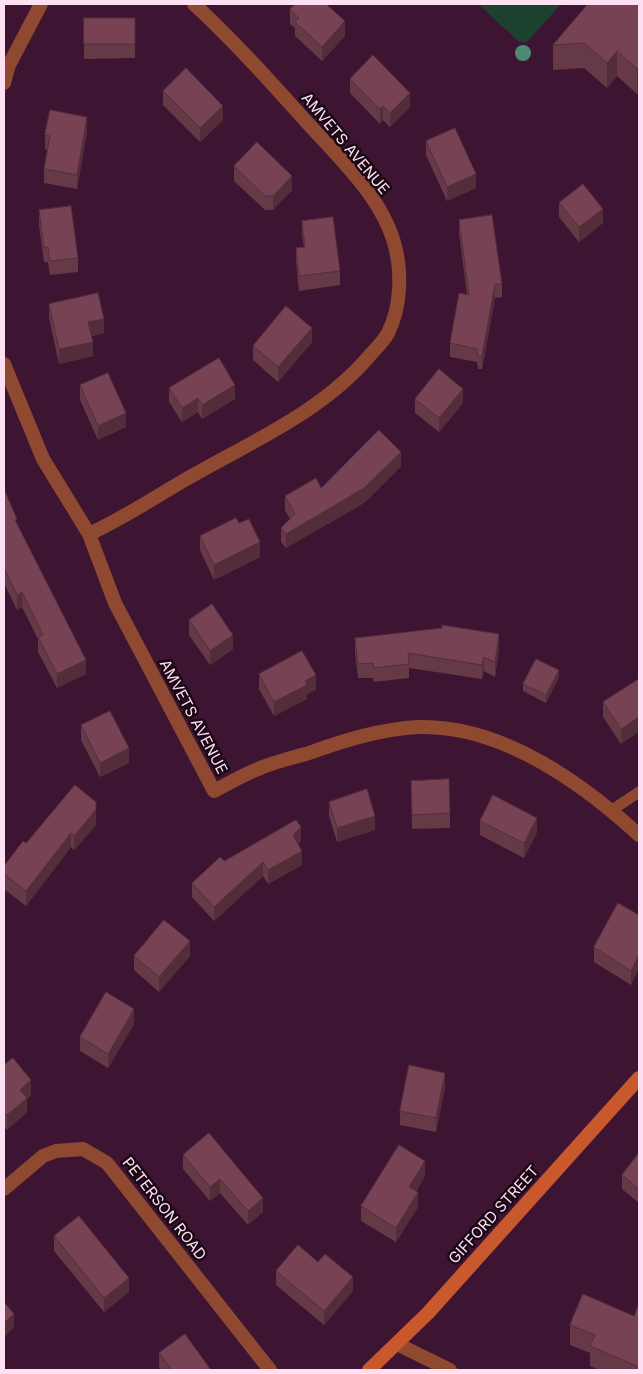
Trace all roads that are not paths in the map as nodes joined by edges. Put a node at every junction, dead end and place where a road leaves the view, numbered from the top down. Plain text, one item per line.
1 (41, 4) edge
2 (194, 4) edge
3 (4, 83) edge
4 (4, 364) edge
5 (89, 534) junction
6 (639, 792) edge
7 (612, 810) junction
8 (639, 834) edge
9 (639, 1078) edge
10 (4, 1189) edge
11 (397, 1344) junction
12 (270, 1370) edge
13 (369, 1370) edge
14 (450, 1370) edge

1 - 3 street
2 - 5 street, AMVETS AVENUE
4 - 5 street, AMVETS AVENUE
5 - 7 street, AMVETS AVENUE
6 - 7 lane
7 - 8 street, AMVETS AVENUE
9 - 11 main road, GIFFORD STREET
10 - 12 street, PETERSON ROAD
11 - 13 main road, GIFFORD STREET
11 - 14 street

